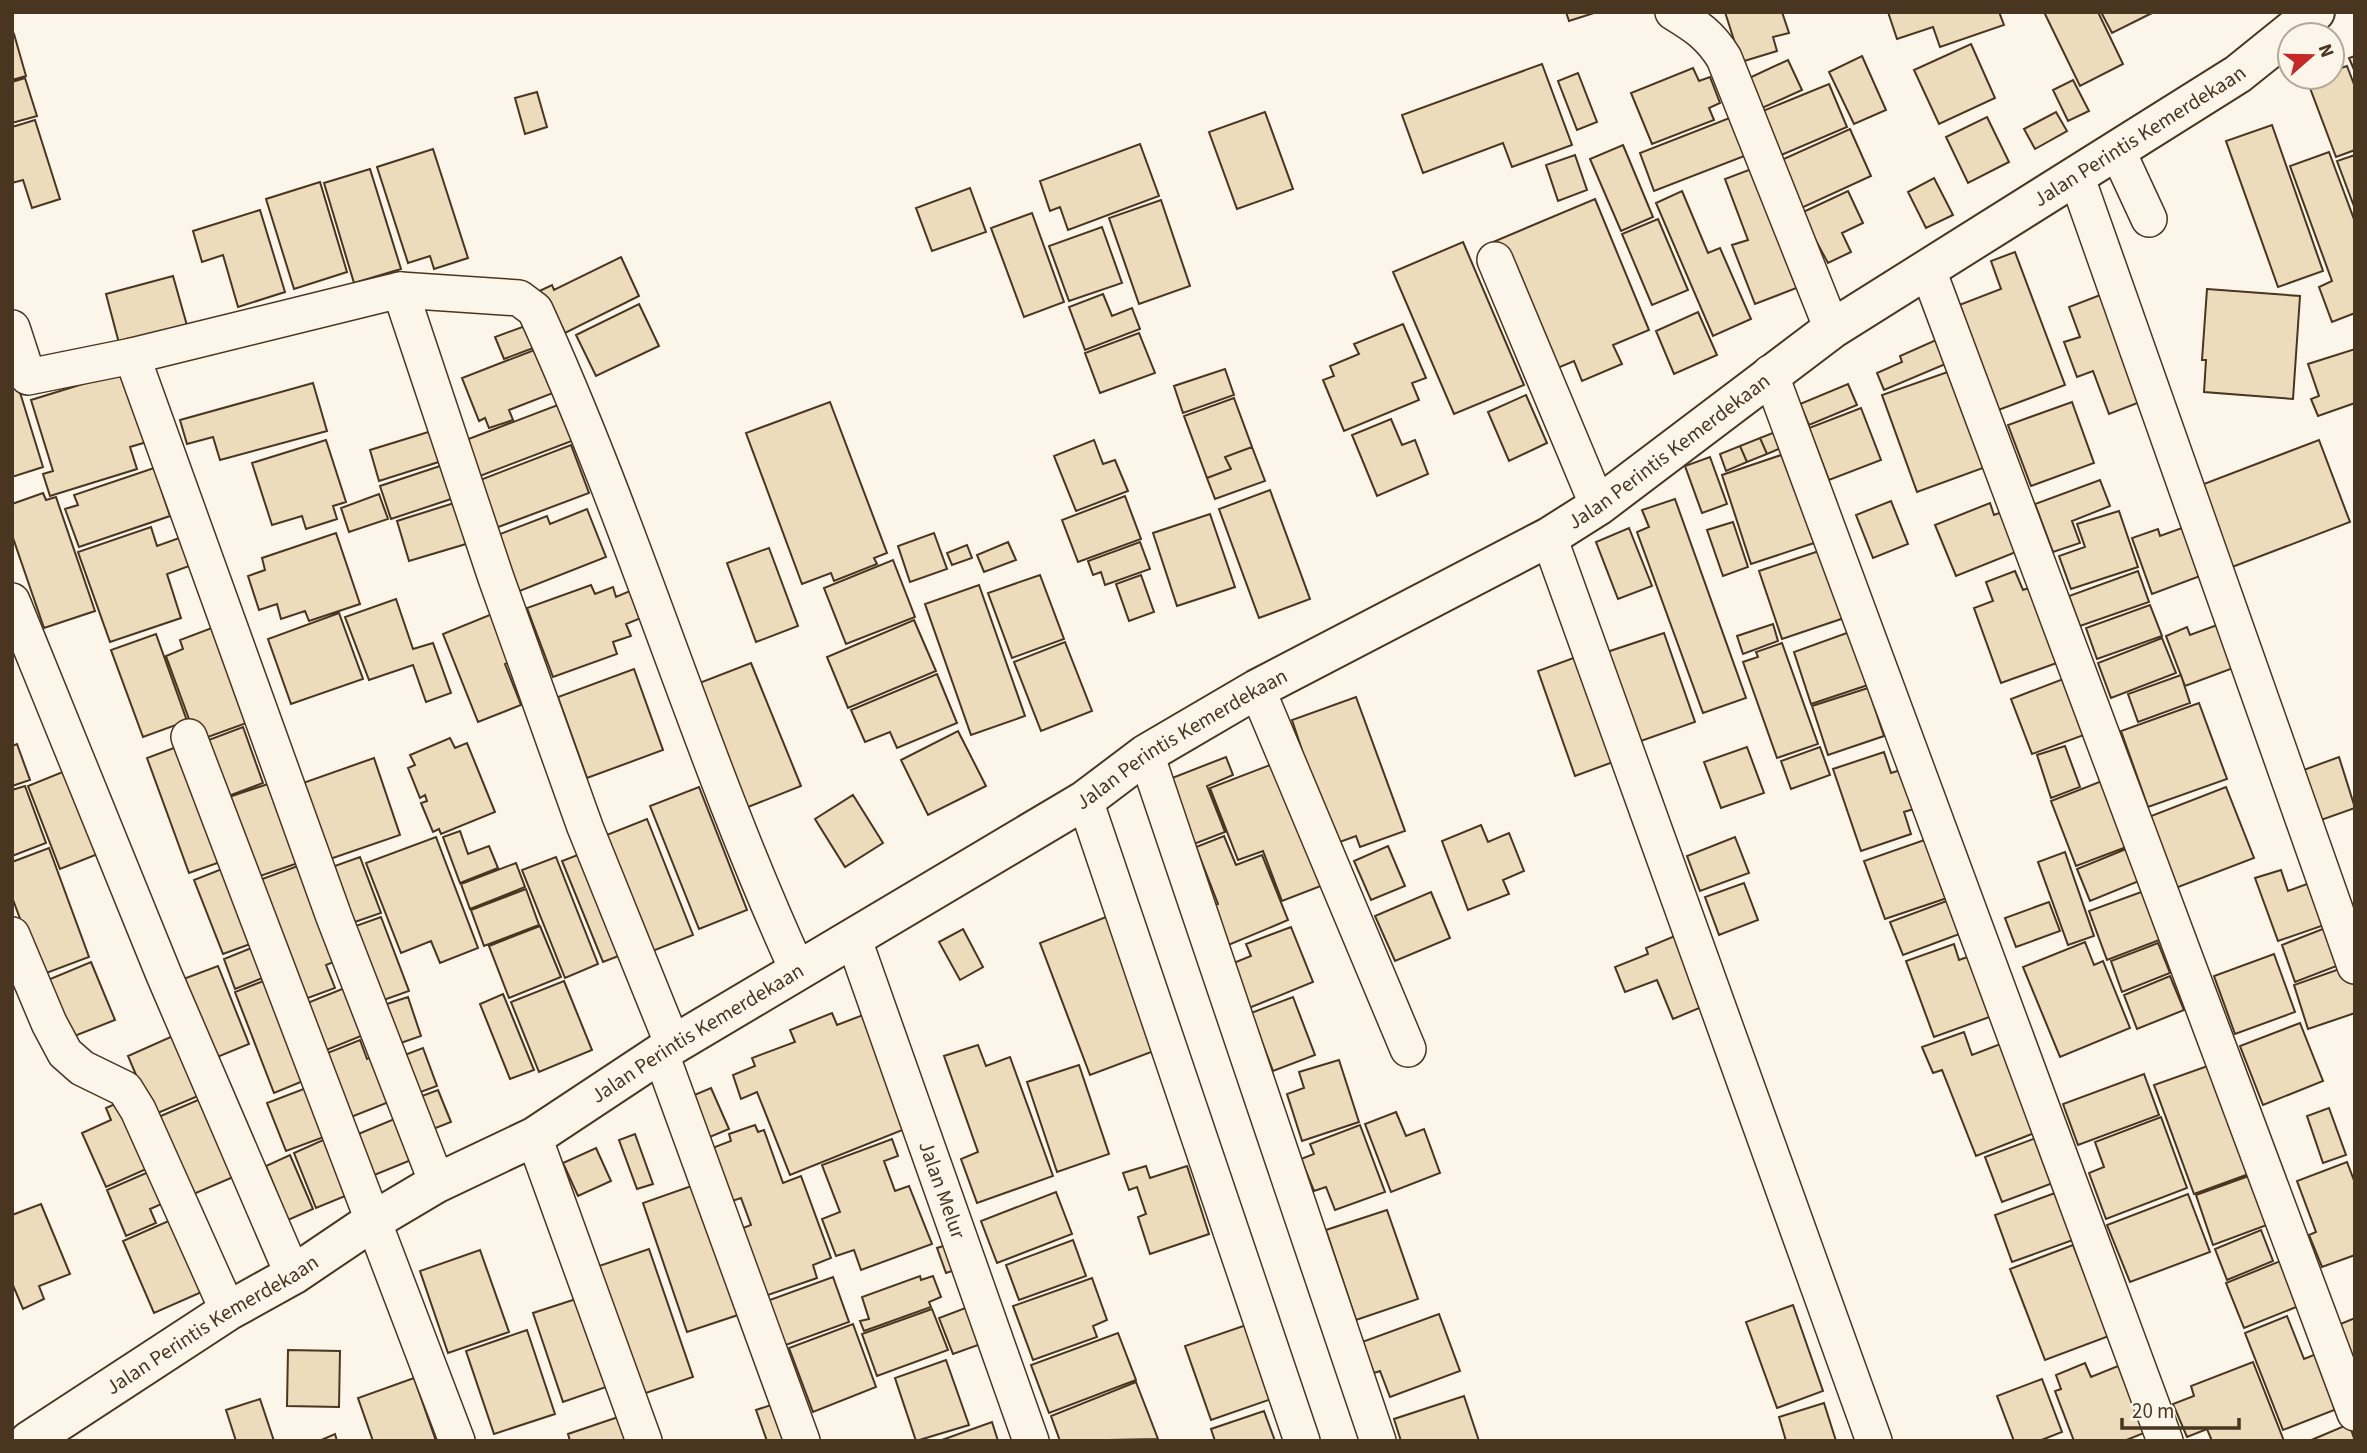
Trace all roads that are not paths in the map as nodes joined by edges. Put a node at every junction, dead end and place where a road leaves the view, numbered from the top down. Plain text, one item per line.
1 (1673, 12) edge
2 (2315, 12) edge
3 (2118, 152) junction
4 (2077, 178) junction
5 (2149, 219) dead end
6 (1495, 260) dead end
7 (1928, 270) junction
8 (400, 290) junction
9 (12, 328) edge
10 (1832, 329) junction
11 (132, 356) junction
12 (1770, 373) junction
13 (1598, 506) junction
14 (1549, 537) junction
15 (12, 601) edge
16 (1257, 689) junction
17 (188, 737) dead end
18 (1146, 754) junction
19 (1085, 800) junction
20 (12, 935) edge
21 (853, 937) junction
22 (2355, 966) edge
23 (798, 971) junction
24 (1408, 1049) dead end
25 (667, 1050) junction
26 (534, 1137) junction
27 (437, 1184) junction
28 (373, 1221) junction
29 (293, 1275) junction
30 (228, 1311) junction
31 (2355, 1413) edge
32 (29, 1441) edge
33 (457, 1441) edge
34 (644, 1441) edge
35 (802, 1441) edge
36 (1031, 1441) edge
37 (1302, 1441) edge
38 (1378, 1441) edge
39 (1874, 1441) edge
40 (2165, 1441) edge

1 - 10 street
2 - 3 street, Jalan Perintis Kemerdekaan
3 - 4 street, Jalan Perintis Kemerdekaan
3 - 5 street
4 - 7 street, Jalan Perintis Kemerdekaan
4 - 22 street
6 - 13 street
7 - 10 street, Jalan Perintis Kemerdekaan
7 - 31 street
8 - 11 street
8 - 23 street
8 - 25 street
9 - 11 street
10 - 12 street, Jalan Perintis Kemerdekaan
11 - 27 street
12 - 13 street, Jalan Perintis Kemerdekaan
12 - 40 street
13 - 14 street, Jalan Perintis Kemerdekaan
14 - 16 street, Jalan Perintis Kemerdekaan
14 - 39 street
15 - 29 street
16 - 18 street, Jalan Perintis Kemerdekaan
16 - 24 street
17 - 28 street
18 - 19 street, Jalan Perintis Kemerdekaan
18 - 38 street
19 - 21 street, Jalan Perintis Kemerdekaan
19 - 37 street
20 - 30 street
21 - 23 street, Jalan Perintis Kemerdekaan
21 - 36 street, Jalan Melur
23 - 25 street, Jalan Perintis Kemerdekaan
25 - 26 street, Jalan Perintis Kemerdekaan
25 - 35 street
26 - 27 street, Jalan Perintis Kemerdekaan
26 - 34 street
27 - 28 street, Jalan Perintis Kemerdekaan
28 - 29 street, Jalan Perintis Kemerdekaan
28 - 33 street
29 - 30 street, Jalan Perintis Kemerdekaan
30 - 32 street, Jalan Perintis Kemerdekaan

